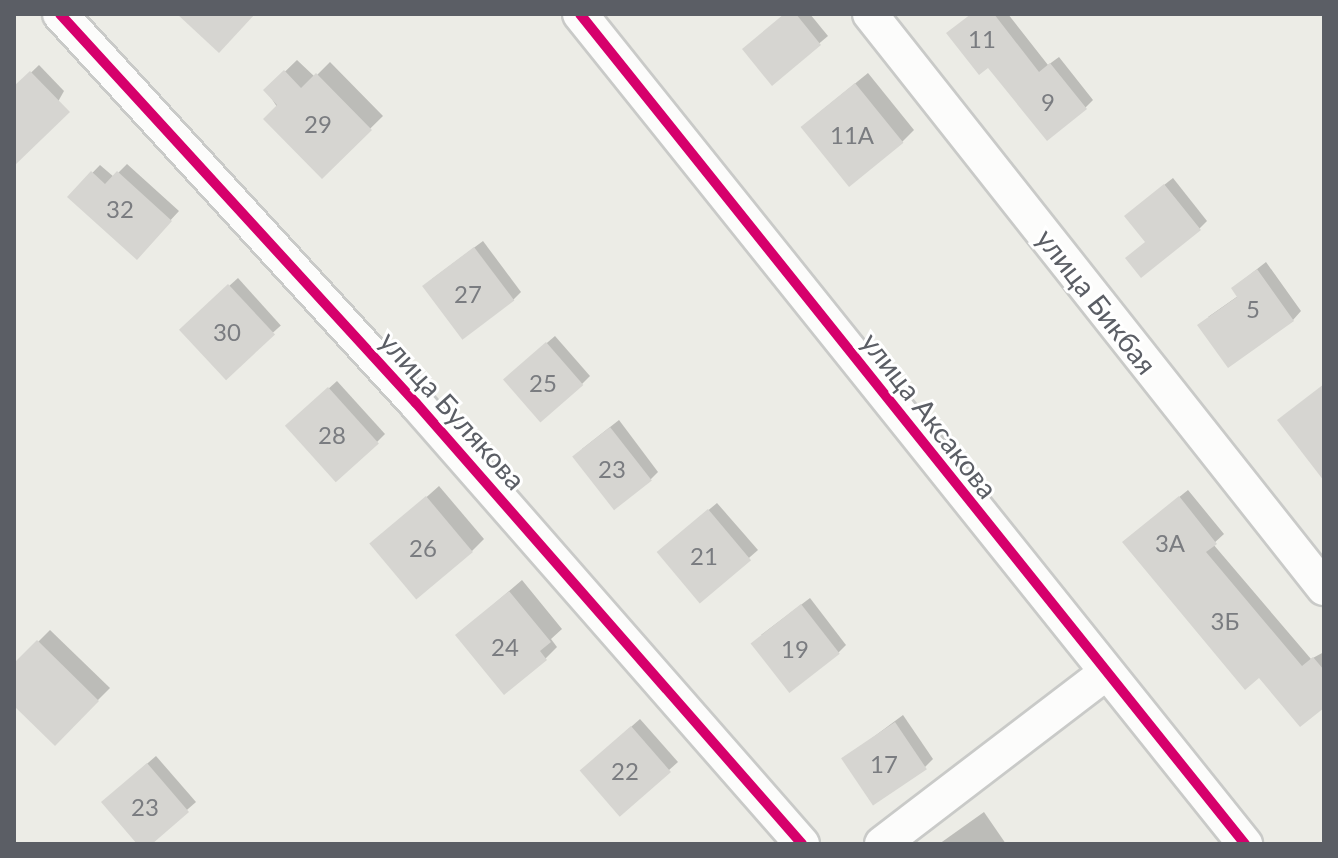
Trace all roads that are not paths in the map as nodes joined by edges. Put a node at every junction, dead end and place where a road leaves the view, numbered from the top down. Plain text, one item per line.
1 (60, 14) edge
2 (580, 14) edge
3 (870, 14) edge
4 (1324, 588) edge
5 (1104, 674) junction
6 (802, 844) edge
7 (882, 844) edge
8 (1245, 844) edge

1 - 6 street, улица Булякова
2 - 5 street, улица Аксакова
3 - 4 street, улица Бикбая
5 - 7 street
5 - 8 street, улица Аксакова

